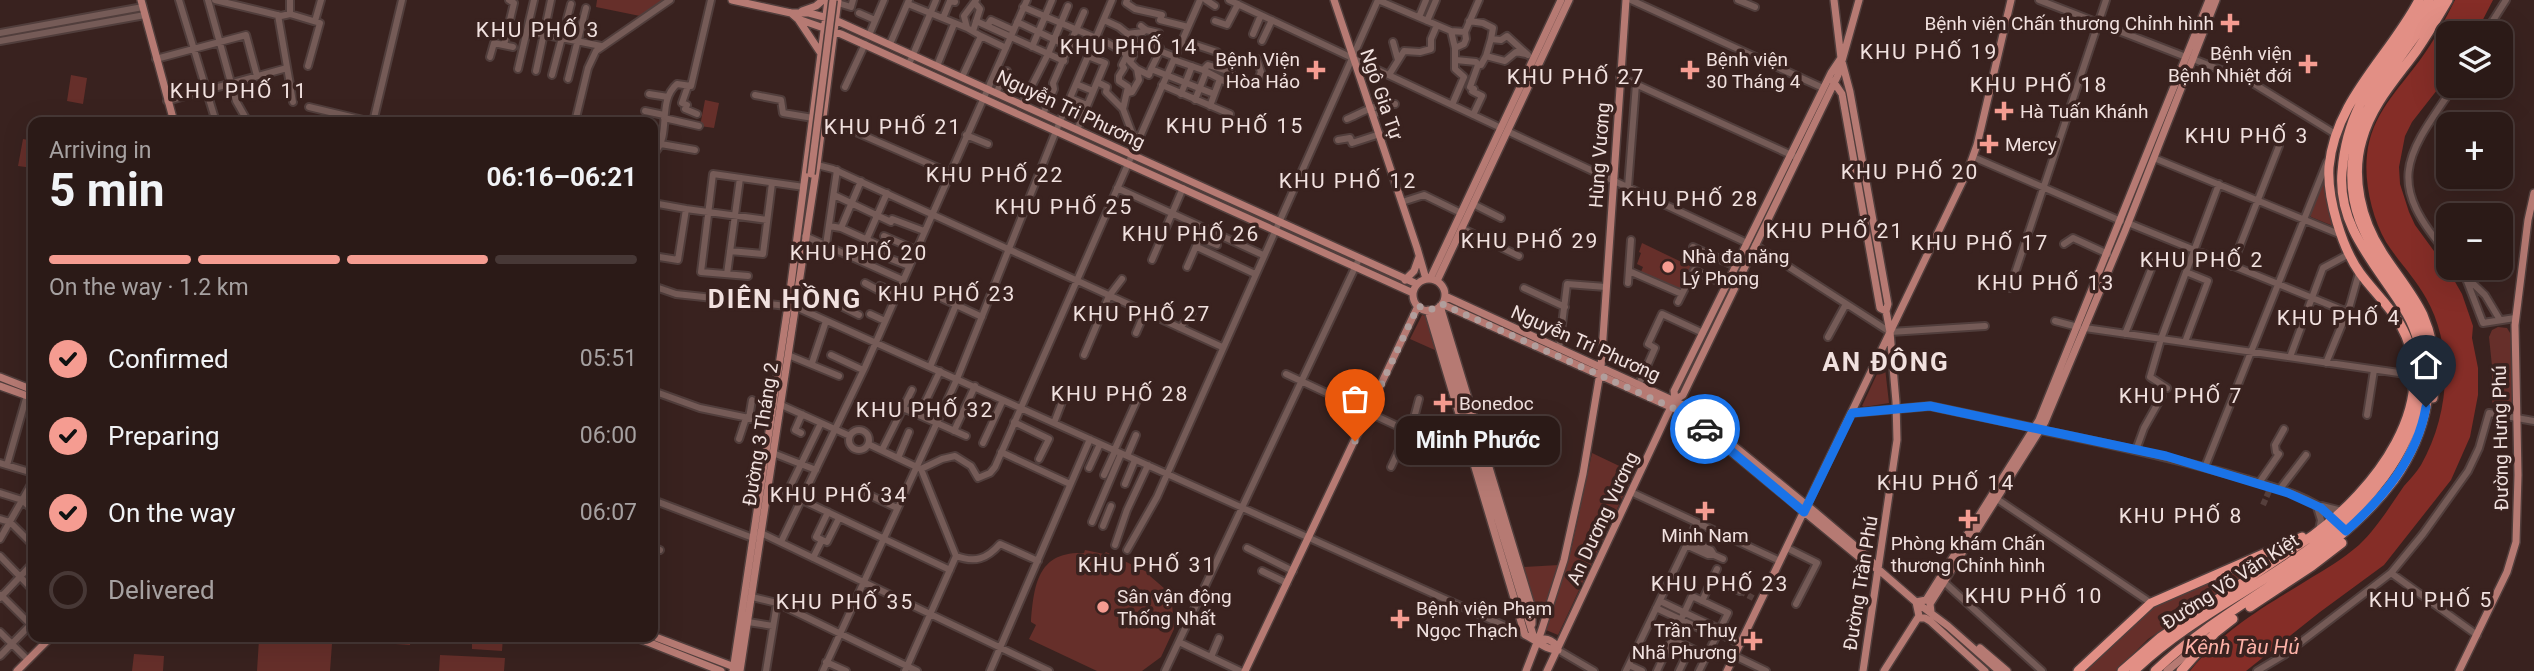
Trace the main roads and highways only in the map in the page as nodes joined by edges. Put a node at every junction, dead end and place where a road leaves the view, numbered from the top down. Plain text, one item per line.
1 (732, 0) edge
2 (1334, 0) edge
3 (1561, 0) edge
4 (1569, 0) edge
5 (1628, 0) edge
6 (1834, 0) edge
7 (1859, 0) edge
8 (2011, 0) edge
9 (2209, 0) edge
10 (2216, 0) edge
11 (2419, 0) edge
12 (2429, 0) edge
13 (2439, 0) edge
14 (2448, 0) edge
15 (832, 1) edge
16 (143, 7) edge
17 (799, 15) junction
18 (2207, 15) junction
19 (825, 17) junction
20 (835, 20) junction
21 (1838, 20) junction
22 (1853, 21) junction
23 (824, 26) junction
24 (834, 30) junction
25 (820, 52) junction
26 (1841, 58) junction
27 (1831, 80) junction
28 (172, 117) edge
29 (1504, 130) junction
30 (2350, 139) junction
31 (1187, 180) junction
32 (806, 182) junction
33 (1862, 184) junction
34 (1183, 188) junction
35 (2534, 193) edge
36 (807, 202) junction
37 (2125, 222) junction
38 (1276, 225) junction
39 (1420, 257) junction
40 (1357, 262) junction
41 (1739, 268) junction
42 (1405, 280) junction
43 (1431, 280) junction
44 (1417, 284) junction
45 (1413, 293) junction
46 (1438, 305) junction
47 (1418, 306) junction
48 (792, 307) junction
49 (2081, 327) junction
50 (1890, 332) junction
51 (1600, 371) junction
52 (0, 377) edge
53 (1615, 378) junction
54 (1, 389) edge
55 (28, 392) edge
56 (28, 394) edge
57 (777, 404) junction
58 (1673, 404) junction
59 (1468, 420) junction
60 (774, 423) junction
61 (1484, 485) junction
62 (1994, 498) junction
63 (1497, 503) junction
64 (1806, 509) junction
65 (2342, 524) junction
66 (1499, 534) junction
67 (2315, 534) junction
68 (1511, 561) junction
69 (1878, 569) junction
70 (2257, 595) junction
71 (1916, 602) junction
72 (1529, 609) junction
73 (1549, 609) junction
74 (1931, 612) junction
75 (2239, 614) junction
76 (1918, 618) junction
77 (744, 623) junction
78 (1948, 632) junction
79 (2215, 633) junction
80 (658, 638) edge
81 (1536, 639) junction
82 (44, 642) edge
83 (648, 642) edge
84 (736, 645) junction
85 (1558, 650) junction
86 (718, 662) junction
87 (738, 670) edge
88 (16, 671) edge
89 (721, 671) edge
90 (1245, 671) edge
91 (1526, 671) edge
92 (1547, 671) edge
93 (1727, 671) edge
94 (1863, 671) edge
95 (1884, 671) edge
96 (1985, 671) edge
97 (1991, 671) edge
98 (1999, 671) edge
99 (2007, 671) edge
100 (2078, 671) edge
101 (2122, 671) edge
102 (2134, 671) edge
103 (2155, 671) edge
104 (2167, 671) edge
105 (2181, 671) edge
106 (2459, 671) edge

1 - 17 main road
2 - 39 main road, Ngô Gia Tự
3 - 29 main road
4 - 29 main road
5 - 51 main road, Hùng Vương
6 - 21 main road
7 - 22 main road, An Dương Vương
8 - 50 main road
9 - 18 main road
10 - 18 main road
11 - 30 highway, Đường Võ Văn Kiệt
12 - 30 highway, Đường Võ Văn Kiệt
13 - 30 highway, Đường Võ Văn Kiệt
14 - 30 highway, Đường Võ Văn Kiệt
15 - 17 main road
15 - 19 main road, Đường 3 Tháng 2
15 - 20 main road, Đường 3 Tháng 2
15 - 32 main road, bridge
16 - 28 main road
17 - 19 main road, Nguyễn Tri Phương
17 - 23 main road, Nguyễn Tri Phương
17 - 25 main road
18 - 37 main road
19 - 20 main road, Nguyễn Tri Phương
19 - 23 main road, Đường 3 Tháng 2
20 - 24 main road, Đường 3 Tháng 2
20 - 31 main road, Nguyễn Tri Phương
21 - 22 main road
21 - 26 main road
22 - 26 main road, An Dương Vương
23 - 24 main road, Nguyễn Tri Phương
23 - 25 main road, Đường 3 Tháng 2
24 - 34 main road, Nguyễn Tri Phương
24 - 36 main road, Đường 3 Tháng 2
25 - 32 main road, Đường 3 Tháng 2
26 - 27 main road, An Dương Vương
26 - 33 main road
27 - 33 main road
27 - 41 main road, An Dương Vương
29 - 43 main road
29 - 43 main road
30 - 65 highway, Đường Võ Văn Kiệt
30 - 65 highway, Đường Võ Văn Kiệt
30 - 65 highway, Đường Võ Văn Kiệt
31 - 34 main road
31 - 38 main road, Nguyễn Tri Phương
32 - 36 main road, Đường 3 Tháng 2
33 - 50 main road, Đường Trần Phú
34 - 38 main road, Nguyễn Tri Phương
35 - 106 main road, Đường Hưng Phú
36 - 48 main road, Đường 3 Tháng 2
36 - 48 main road, Đường 3 Tháng 2
37 - 49 main road
37 - 49 main road
38 - 40 main road, Nguyễn Tri Phương
39 - 42 main road
39 - 43 main road, Ngô Gia Tự
40 - 42 main road, Nguyễn Tri Phương
40 - 45 main road, Nguyễn Tri Phương
41 - 58 main road, An Dương Vương
41 - 58 main road, An Dương Vương
42 - 44 main road, Nguyễn Tri Phương
43 - 44 main road
43 - 46 main road
44 - 45 main road
45 - 47 main road
46 - 47 main road
46 - 51 main road, Nguyễn Tri Phương
46 - 59 main road
46 - 59 main road
47 - 90 main road
48 - 57 main road, Đường 3 Tháng 2
48 - 57 main road, Đường 3 Tháng 2
49 - 62 main road
50 - 64 main road
50 - 69 main road, Đường Trần Phú
51 - 53 main road, Nguyễn Tri Phương
51 - 73 main road, Hùng Vương
52 - 55 main road
53 - 58 main road, Nguyễn Tri Phương
53 - 58 main road, Nguyễn Tri Phương
54 - 56 main road
57 - 60 main road, Đường 3 Tháng 2
58 - 64 main road, Nguyễn Tri Phương
58 - 85 main road, An Dương Vương
59 - 61 main road
59 - 63 main road
60 - 77 main road, Đường 3 Tháng 2
60 - 77 main road, Đường 3 Tháng 2
61 - 63 main road
61 - 66 main road
62 - 71 main road
62 - 74 main road
63 - 66 main road
63 - 68 main road
64 - 69 main road, Nguyễn Tri Phương
64 - 93 main road
65 - 67 highway, Đường Võ Văn Kiệt
65 - 70 highway, Đường Võ Văn Kiệt
65 - 75 highway, Đường Võ Văn Kiệt
65 - 102 highway, Đường Võ Văn Kiệt
66 - 68 main road
67 - 100 highway, Đường Võ Văn Kiệt
67 - 101 highway, Đường Võ Văn Kiệt
68 - 72 main road
68 - 81 main road
69 - 71 main road, Nguyễn Tri Phương
69 - 94 main road, Đường Trần Phú
70 - 75 highway
70 - 103 highway, Đường Võ Văn Kiệt
71 - 74 main road, Nguyễn Tri Phương
71 - 76 main road
72 - 73 main road
72 - 81 main road
73 - 81 main road, Hùng Vương
74 - 78 main road
75 - 79 highway, Đường Võ Văn Kiệt
76 - 78 main road
76 - 95 main road
77 - 84 main road
77 - 87 main road, Đường 3 Tháng 2
78 - 96 main road
78 - 97 main road
78 - 98 main road
78 - 99 main road
79 - 104 main road
79 - 105 highway, Đường Võ Văn Kiệt
80 - 86 main road
81 - 85 main road
81 - 91 main road, Hùng Vương
82 - 88 main road
83 - 89 main road
84 - 86 main road
84 - 87 main road
85 - 92 main road, An Dương Vương
86 - 87 main road

